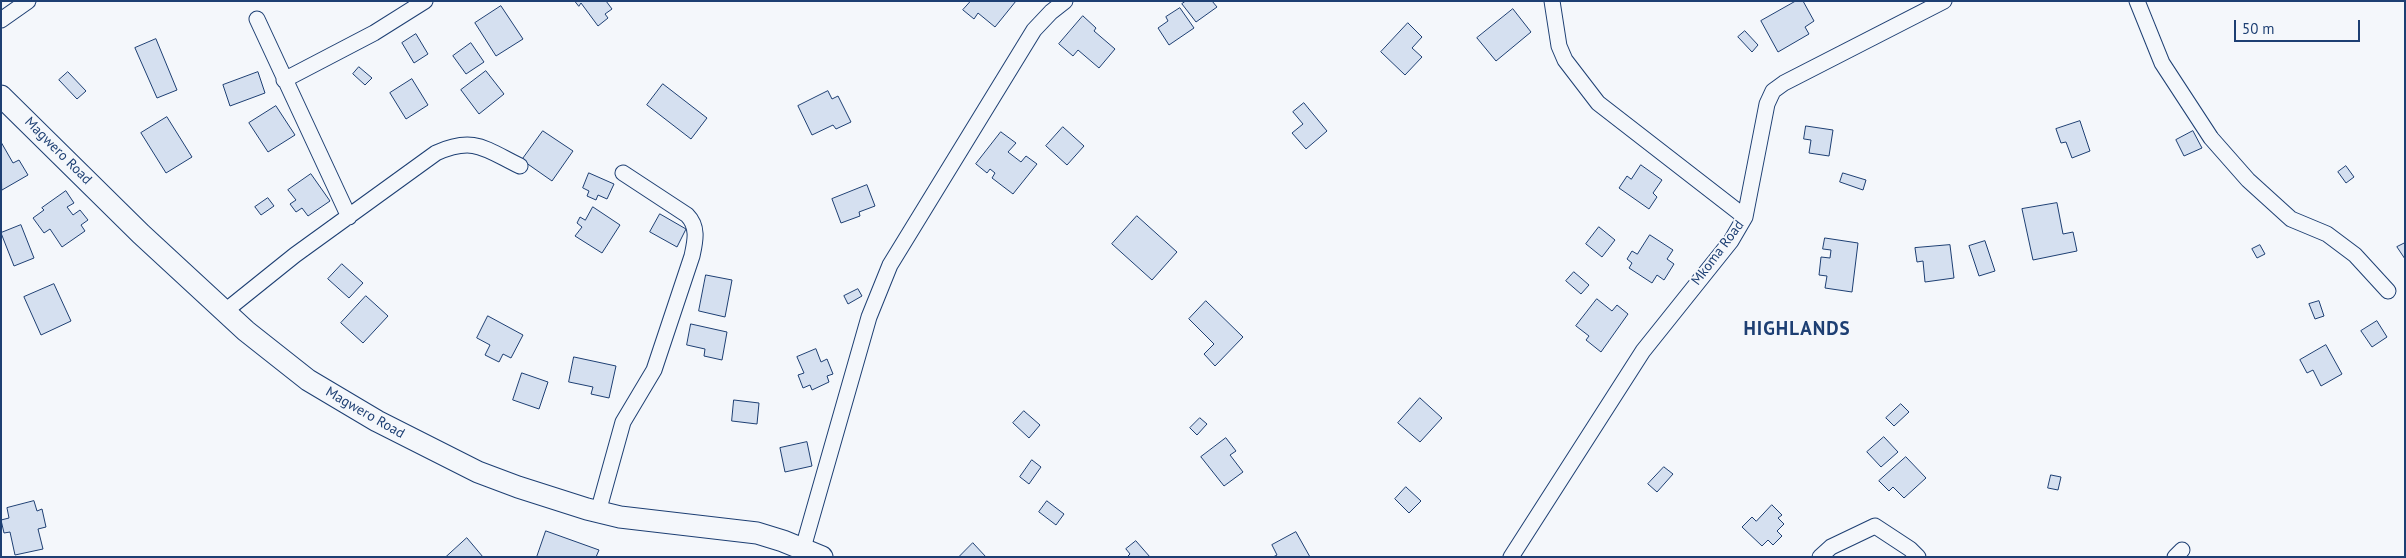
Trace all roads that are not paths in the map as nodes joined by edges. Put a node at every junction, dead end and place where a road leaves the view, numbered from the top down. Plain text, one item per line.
1 (28, 1) edge
2 (425, 1) edge
3 (1065, 1) edge
4 (1552, 1) edge
5 (1944, 1) edge
6 (2137, 1) edge
7 (257, 19) dead end
8 (1, 20) edge
9 (284, 80) junction
10 (1, 96) edge
11 (520, 166) dead end
12 (623, 172) dead end
13 (349, 217) junction
14 (1745, 217) junction
15 (2388, 291) dead end
16 (224, 312) junction
17 (598, 512) junction
18 (812, 552) edge
19 (1511, 557) edge
20 (1820, 557) edge
21 (1918, 557) edge

1 - 8 street
2 - 9 street
3 - 18 street
4 - 14 street
5 - 14 street, Mkoma Road
6 - 15 street
7 - 9 street
9 - 13 street
10 - 16 street, Magwero Road
11 - 13 street
12 - 17 street
13 - 16 street
14 - 19 street, Mkoma Road
16 - 17 street, Magwero Road
17 - 18 street, Magwero Road
20 - 21 street

